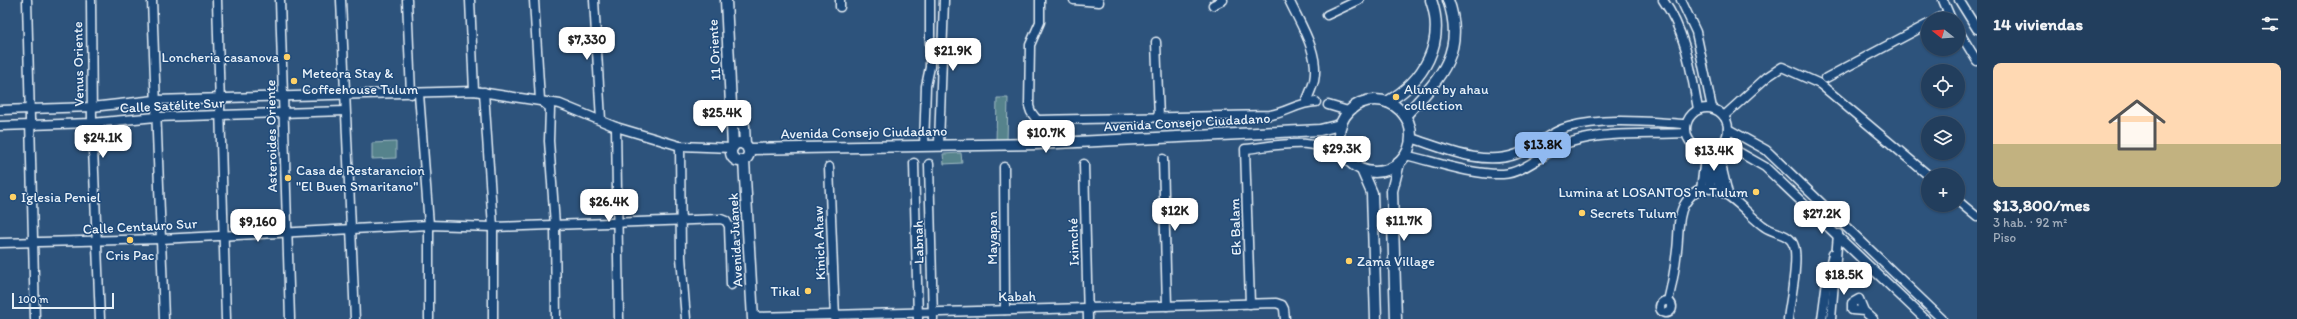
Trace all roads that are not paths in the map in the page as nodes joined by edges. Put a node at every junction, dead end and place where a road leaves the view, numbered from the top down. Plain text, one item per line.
1 (27, 0) edge
2 (91, 0) edge
3 (152, 0) edge
4 (216, 0) edge
5 (280, 0) edge
6 (341, 0) edge
7 (408, 0) edge
8 (470, 0) edge
9 (534, 0) edge
10 (594, 0) edge
11 (726, 0) edge
12 (930, 0) edge
13 (944, 0) edge
14 (1040, 0) edge
15 (1074, 0) edge
16 (1223, 0) edge
17 (1289, 0) edge
18 (1359, 0) edge
19 (1431, 0) edge
20 (1448, 0) edge
21 (1663, 0) edge
22 (1681, 0) edge
23 (1943, 0) edge
24 (1959, 0) edge
25 (1099, 2) dead end
26 (1213, 5) dead end
27 (1948, 12) edge
28 (930, 13) junction
29 (944, 14) junction
30 (1327, 15) dead end
31 (1921, 28) edge
32 (1977, 29) edge
33 (1965, 41) edge
34 (1156, 42) dead end
35 (1977, 61) edge
36 (944, 62) junction
37 (930, 67) junction
38 (1826, 78) dead end
39 (926, 86) junction
40 (474, 91) junction
41 (484, 92) junction
42 (415, 94) junction
43 (942, 94) junction
44 (283, 96) junction
45 (344, 96) junction
46 (219, 98) junction
47 (155, 100) junction
48 (540, 100) junction
49 (1306, 102) junction
50 (1316, 102) dead end
51 (1387, 102) junction
52 (1328, 105) dead end
53 (92, 107) junction
54 (1712, 108) junction
55 (29, 109) junction
56 (1698, 109) junction
57 (0, 110) edge
58 (346, 111) junction
59 (1348, 111) junction
60 (284, 113) junction
61 (219, 115) junction
62 (1405, 116) junction
63 (1724, 116) junction
64 (156, 117) junction
65 (1159, 118) junction
66 (601, 120) junction
67 (1037, 120) junction
68 (732, 121) junction
69 (92, 123) junction
70 (1686, 124) junction
71 (30, 125) junction
72 (1340, 125) junction
73 (0, 126) edge
74 (616, 127) junction
75 (1728, 129) junction
76 (1686, 133) junction
77 (1410, 138) junction
78 (939, 144) junction
79 (1036, 144) junction
80 (680, 146) junction
81 (924, 146) junction
82 (733, 147) junction
83 (746, 147) junction
84 (1714, 148) junction
85 (1345, 157) junction
86 (1163, 159) dead end
87 (1402, 159) junction
88 (744, 160) junction
89 (914, 163) dead end
90 (929, 164) dead end
91 (1084, 164) dead end
92 (829, 167) dead end
93 (1004, 167) dead end
94 (1921, 169) edge
95 (1362, 170) junction
96 (1706, 190) junction
97 (1719, 190) junction
98 (1728, 194) junction
99 (1965, 207) edge
100 (1977, 217) edge
101 (680, 221) junction
102 (1840, 221) junction
103 (619, 222) junction
104 (429, 225) junction
105 (555, 225) junction
106 (493, 227) junction
107 (353, 230) junction
108 (286, 232) junction
109 (222, 234) junction
110 (1838, 236) junction
111 (162, 239) junction
112 (96, 241) junction
113 (32, 242) junction
114 (0, 244) edge
115 (731, 285) dead end
116 (1250, 304) junction
117 (1167, 306) junction
118 (1088, 308) junction
119 (1005, 310) junction
120 (1864, 311) dead end
121 (918, 315) edge
122 (933, 315) edge
123 (835, 316) edge
124 (1665, 316) edge
125 (753, 318) edge
126 (35, 319) edge
127 (100, 319) edge
128 (164, 319) edge
129 (226, 319) edge
130 (290, 319) edge
131 (355, 319) edge
132 (429, 319) edge
133 (493, 319) edge
134 (556, 319) edge
135 (619, 319) edge
136 (686, 319) edge
137 (1088, 319) edge
138 (1284, 319) edge
139 (1376, 319) edge
140 (1396, 319) edge
141 (1788, 319) edge
142 (1822, 319) edge
143 (1831, 319) edge
144 (1873, 319) edge
145 (1925, 319) edge
146 (1942, 319) edge

1 - 55 street
2 - 53 street, Venus Oriente
3 - 47 street
4 - 46 street
5 - 44 street, Asteroides Oriente
6 - 45 street
7 - 42 street
8 - 40 street
9 - 48 street
10 - 66 street
11 - 68 street, 11 Oriente
12 - 28 street
13 - 29 street
14 - 67 street
15 - 25 street
16 - 26 street
17 - 49 street
18 - 30 street
19 - 51 street
20 - 62 street
21 - 56 street
22 - 54 street
23 - 27 street
24 - 32 street
28 - 29 street
28 - 37 street
29 - 36 street
31 - 38 street
33 - 35 street
34 - 65 street
36 - 37 street
36 - 43 street
37 - 39 street
39 - 43 street
39 - 81 street
40 - 41 street, Calle Satélite Sur
40 - 42 street, Calle Satélite Sur
41 - 48 street, Calle Satélite Sur
41 - 106 street
42 - 45 street, Calle Satélite Sur
42 - 104 street
43 - 78 street
44 - 45 street, Calle Satélite Sur
44 - 46 street, Calle Satélite Sur
44 - 60 street, Asteroides Oriente
45 - 58 street
46 - 47 street, Calle Satélite Sur
46 - 61 street
47 - 53 street, Calle Satélite Sur
47 - 64 street
48 - 66 street, Calle Satélite Sur
48 - 105 street
49 - 50 street
49 - 65 street
51 - 59 street
51 - 62 street
52 - 59 street
53 - 55 street, Calle Satélite Sur
53 - 69 street, Venus Oriente
54 - 56 street
54 - 63 street
55 - 57 street, Calle Satélite Sur
55 - 71 street
56 - 70 street
58 - 60 street, Calle Satélite Sur
58 - 107 street
59 - 72 street
60 - 61 street, Calle Satélite Sur
60 - 108 street, Asteroides Oriente
61 - 64 street, Calle Satélite Sur
61 - 109 street
62 - 77 street
63 - 75 street
63 - 94 street
64 - 69 street, Calle Satélite Sur
64 - 111 street
65 - 67 street
66 - 74 street, Calle Satélite Sur
67 - 79 street
68 - 82 street, 11 Oriente
68 - 83 street
69 - 71 street, Calle Satélite Sur
69 - 112 street, Venus Oriente
70 - 76 street
70 - 77 street
71 - 73 street, Calle Satélite Sur
71 - 113 street
72 - 79 street, Avenida Consejo Ciudadano
72 - 85 street
74 - 80 street, Calle Satélite Sur
74 - 103 street
75 - 84 street
75 - 102 street
76 - 84 street
76 - 87 street
77 - 87 street
78 - 79 street, Avenida Consejo Ciudadano
78 - 81 street, Avenida Consejo Ciudadano
80 - 82 street, Calle Satélite Sur
80 - 101 street
81 - 83 street, Avenida Consejo Ciudadano
82 - 83 street
82 - 88 street
83 - 88 street
84 - 96 street
84 - 97 street
84 - 98 street
84 - 110 street
85 - 95 street
85 - 116 street, Ek Balam
86 - 117 street
87 - 95 street
87 - 140 street
88 - 125 street, Avenida Juanek
89 - 121 street
90 - 122 street, Labnah
91 - 118 street, Iximché
92 - 123 street, Kinich Ahaw
93 - 119 street, Mayapan
95 - 139 street
96 - 97 street
96 - 124 street
97 - 98 street
98 - 141 street
99 - 100 street
101 - 103 street, Calle Centauro Sur
101 - 115 street, Calle Centauro Sur
101 - 136 street
102 - 110 street
102 - 146 street
103 - 105 street, Calle Centauro Sur
103 - 135 street
104 - 106 street, Calle Centauro Sur
104 - 107 street, Calle Centauro Sur
104 - 132 street
105 - 106 street, Calle Centauro Sur
105 - 134 street
106 - 133 street
107 - 108 street, Calle Centauro Sur
107 - 131 street
108 - 109 street, Calle Centauro Sur
108 - 130 street, Asteroides Oriente
109 - 111 street, Calle Centauro Sur
109 - 129 street
110 - 142 street
110 - 143 street
110 - 145 street
111 - 112 street, Calle Centauro Sur
111 - 128 street
112 - 113 street, Calle Centauro Sur
112 - 127 street, Venus Oriente
113 - 114 street, Calle Centauro Sur
113 - 126 street
116 - 117 street, Kabah
116 - 138 street, Kabah
117 - 118 street, Kabah
118 - 119 street, Kabah
118 - 137 street, Iximché
119 - 122 street, Kabah
120 - 144 street
121 - 122 street, Kabah
121 - 123 street, Kabah
123 - 125 street, Kabah

